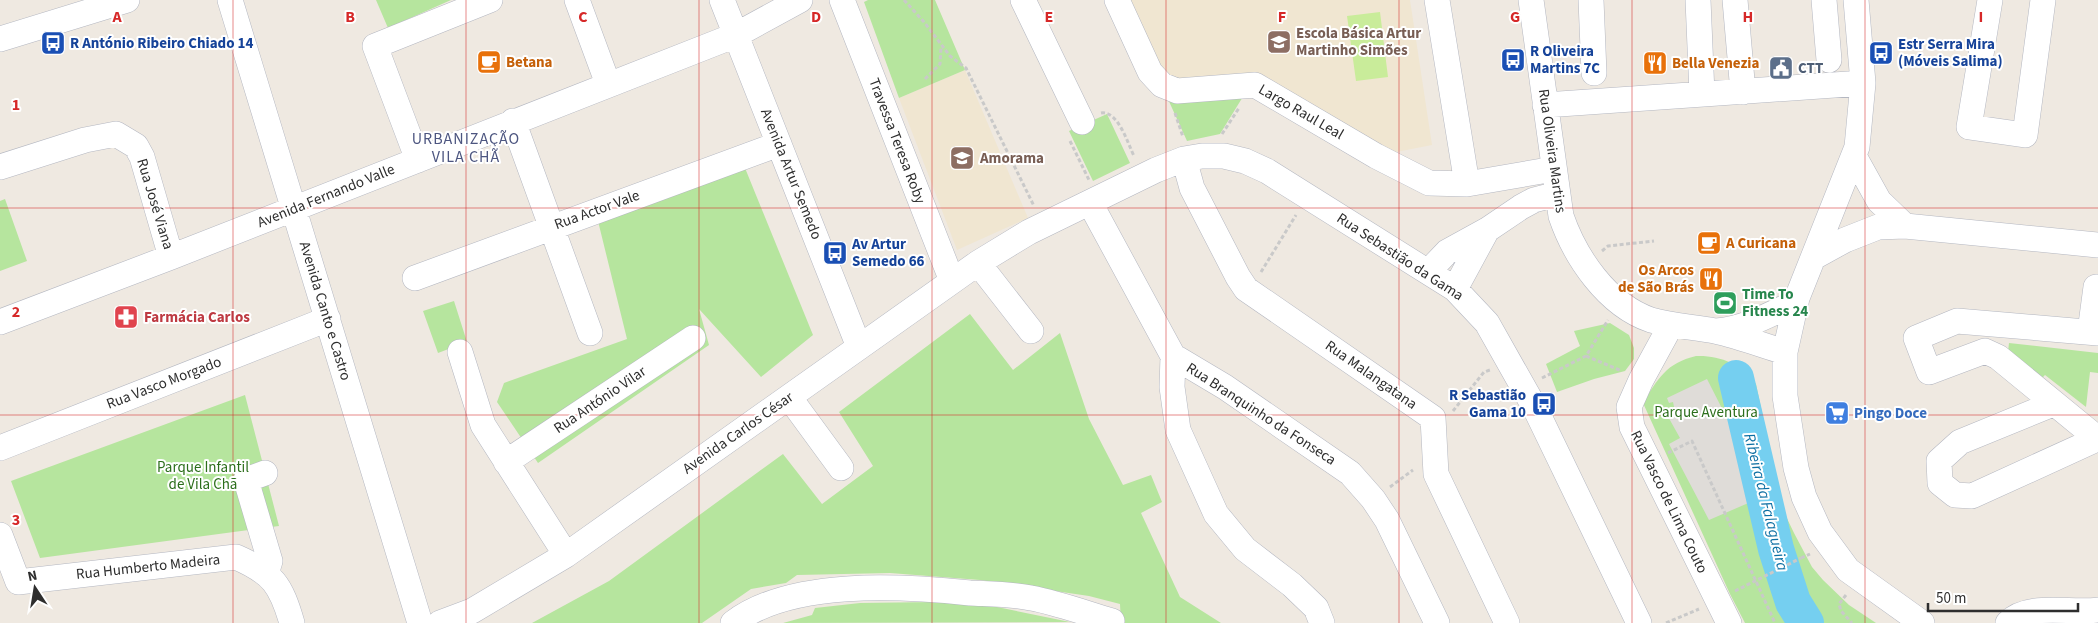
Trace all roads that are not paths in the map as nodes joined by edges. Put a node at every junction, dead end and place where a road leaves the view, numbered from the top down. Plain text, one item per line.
1 (127, 0) edge
2 (230, 0) edge
3 (490, 0) edge
4 (577, 0) edge
5 (722, 0) edge
6 (800, 0) edge
7 (842, 0) edge
8 (1023, 0) edge
9 (1117, 0) edge
10 (1437, 0) edge
11 (1531, 0) edge
12 (1591, 0) edge
13 (1698, 0) edge
14 (1735, 0) edge
15 (1824, 0) edge
16 (1856, 0) edge
17 (1990, 0) edge
18 (2043, 0) edge
19 (736, 35) junction
20 (0, 39) edge
21 (1828, 60) dead end
22 (1594, 73) dead end
23 (1863, 83) junction
24 (608, 84) junction
25 (1743, 92) junction
26 (1702, 94) junction
27 (1545, 105) junction
28 (513, 121) junction
29 (1076, 130) road end
30 (779, 144) junction
31 (1854, 156) junction
32 (1195, 157) junction
33 (418, 160) junction
34 (0, 167) edge
35 (1554, 169) junction
36 (1467, 184) junction
37 (1557, 194) junction
38 (1094, 201) junction
39 (294, 208) junction
40 (1904, 226) junction
41 (550, 227) junction
42 (1036, 229) joint
43 (1487, 230) junction
44 (2098, 245) edge
45 (1814, 257) junction
46 (171, 258) junction
47 (978, 263) junction
48 (1428, 272) junction
49 (415, 278) dead end
50 (952, 281) junction
51 (2096, 287) dead end
52 (1455, 289) junction
53 (1796, 302) junction
54 (328, 319) junction
55 (0, 322) edge
56 (1670, 325) junction
57 (1031, 331) dead end
58 (1715, 331) junction
59 (2094, 332) edge
60 (590, 333) dead end
61 (693, 338) dead end
62 (859, 347) junction
63 (460, 352) dead end
64 (1785, 352) junction
65 (1173, 356) junction
66 (789, 397) junction
67 (2053, 404) junction
68 (2098, 439) edge
69 (0, 448) edge
70 (506, 462) junction
71 (841, 468) dead end
72 (265, 473) dead end
73 (0, 535) edge
74 (566, 555) junction
75 (266, 574) junction
76 (2098, 610) edge
77 (1112, 621) dead end
78 (292, 623) edge
79 (420, 623) edge
80 (440, 623) edge
81 (733, 623) edge
82 (1322, 623) edge
83 (1437, 623) edge
84 (1507, 623) edge
85 (1639, 623) edge
86 (1729, 623) edge
87 (1922, 623) edge
88 (2008, 623) edge

1 - 20 street
2 - 39 street, Avenida Canto e Castro
3 - 33 street
4 - 24 street
5 - 19 street, Avenida Artur Semedo
6 - 19 street, Avenida Fernando Valle
7 - 50 street, Travessa Teresa Roby
8 - 29 street
9 - 36 street, Largo Raul Leal
10 - 36 street
11 - 27 street, Rua Oliveira Martins
12 - 22 street
13 - 26 street
14 - 25 street
15 - 21 street
16 - 23 street
17 - 18 street
19 - 24 street, Avenida Fernando Valle
19 - 30 street, Avenida Artur Semedo
23 - 25 street
23 - 31 street
24 - 28 street, Avenida Fernando Valle
25 - 26 street
26 - 27 street
27 - 35 street, Rua Oliveira Martins
28 - 33 street, Avenida Fernando Valle
28 - 41 street
30 - 41 street, Rua Actor Vale
30 - 62 street, Avenida Artur Semedo
31 - 40 street
31 - 45 street
32 - 38 street, Rua Sebastião da Gama
32 - 48 street, Rua Sebastião da Gama
32 - 84 street, Rua Malangatana
33 - 39 street, Avenida Fernando Valle
34 - 46 street, Rua José Viana
35 - 36 street, Largo Raul Leal
35 - 37 street, Rua Oliveira Martins
37 - 43 street
37 - 56 street, Rua Oliveira Martins
38 - 42 street, Rua Sebastião da Gama
38 - 65 street, Rua Branquinho da Fonseca
39 - 46 street, Avenida Fernando Valle
39 - 54 street, Avenida Canto e Castro
40 - 44 street
40 - 45 street
41 - 49 street, Rua Actor Vale
41 - 60 street
42 - 47 street, Avenida Carlos César
43 - 48 street
43 - 52 street
45 - 53 street
46 - 55 street, Avenida Fernando Valle
47 - 50 street, Avenida Carlos César
47 - 57 street
48 - 52 street, Rua Sebastião da Gama
50 - 62 street, Avenida Carlos César
51 - 59 street
52 - 85 street, Rua Sebastião da Gama
53 - 58 street, Rua Oliveira Martins
53 - 64 street
54 - 69 street, Rua Vasco Morgado
54 - 79 street, Avenida Canto e Castro
56 - 58 street, Rua Oliveira Martins
56 - 86 street, Rua Vasco de Lima Couto
58 - 64 street, Rua Oliveira Martins
59 - 67 street
61 - 70 street, Rua António Vilar
62 - 66 street, Avenida Carlos César
63 - 70 street
64 - 87 street
65 - 82 street
65 - 83 street, Rua Branquinho da Fonseca
66 - 71 street
66 - 74 street, Avenida Carlos César
67 - 68 street
67 - 68 street
70 - 74 street
72 - 75 street
73 - 75 street, Rua Humberto Madeira
74 - 80 street, Avenida Carlos César
75 - 78 street, Rua Humberto Madeira
76 - 88 street
77 - 81 street

